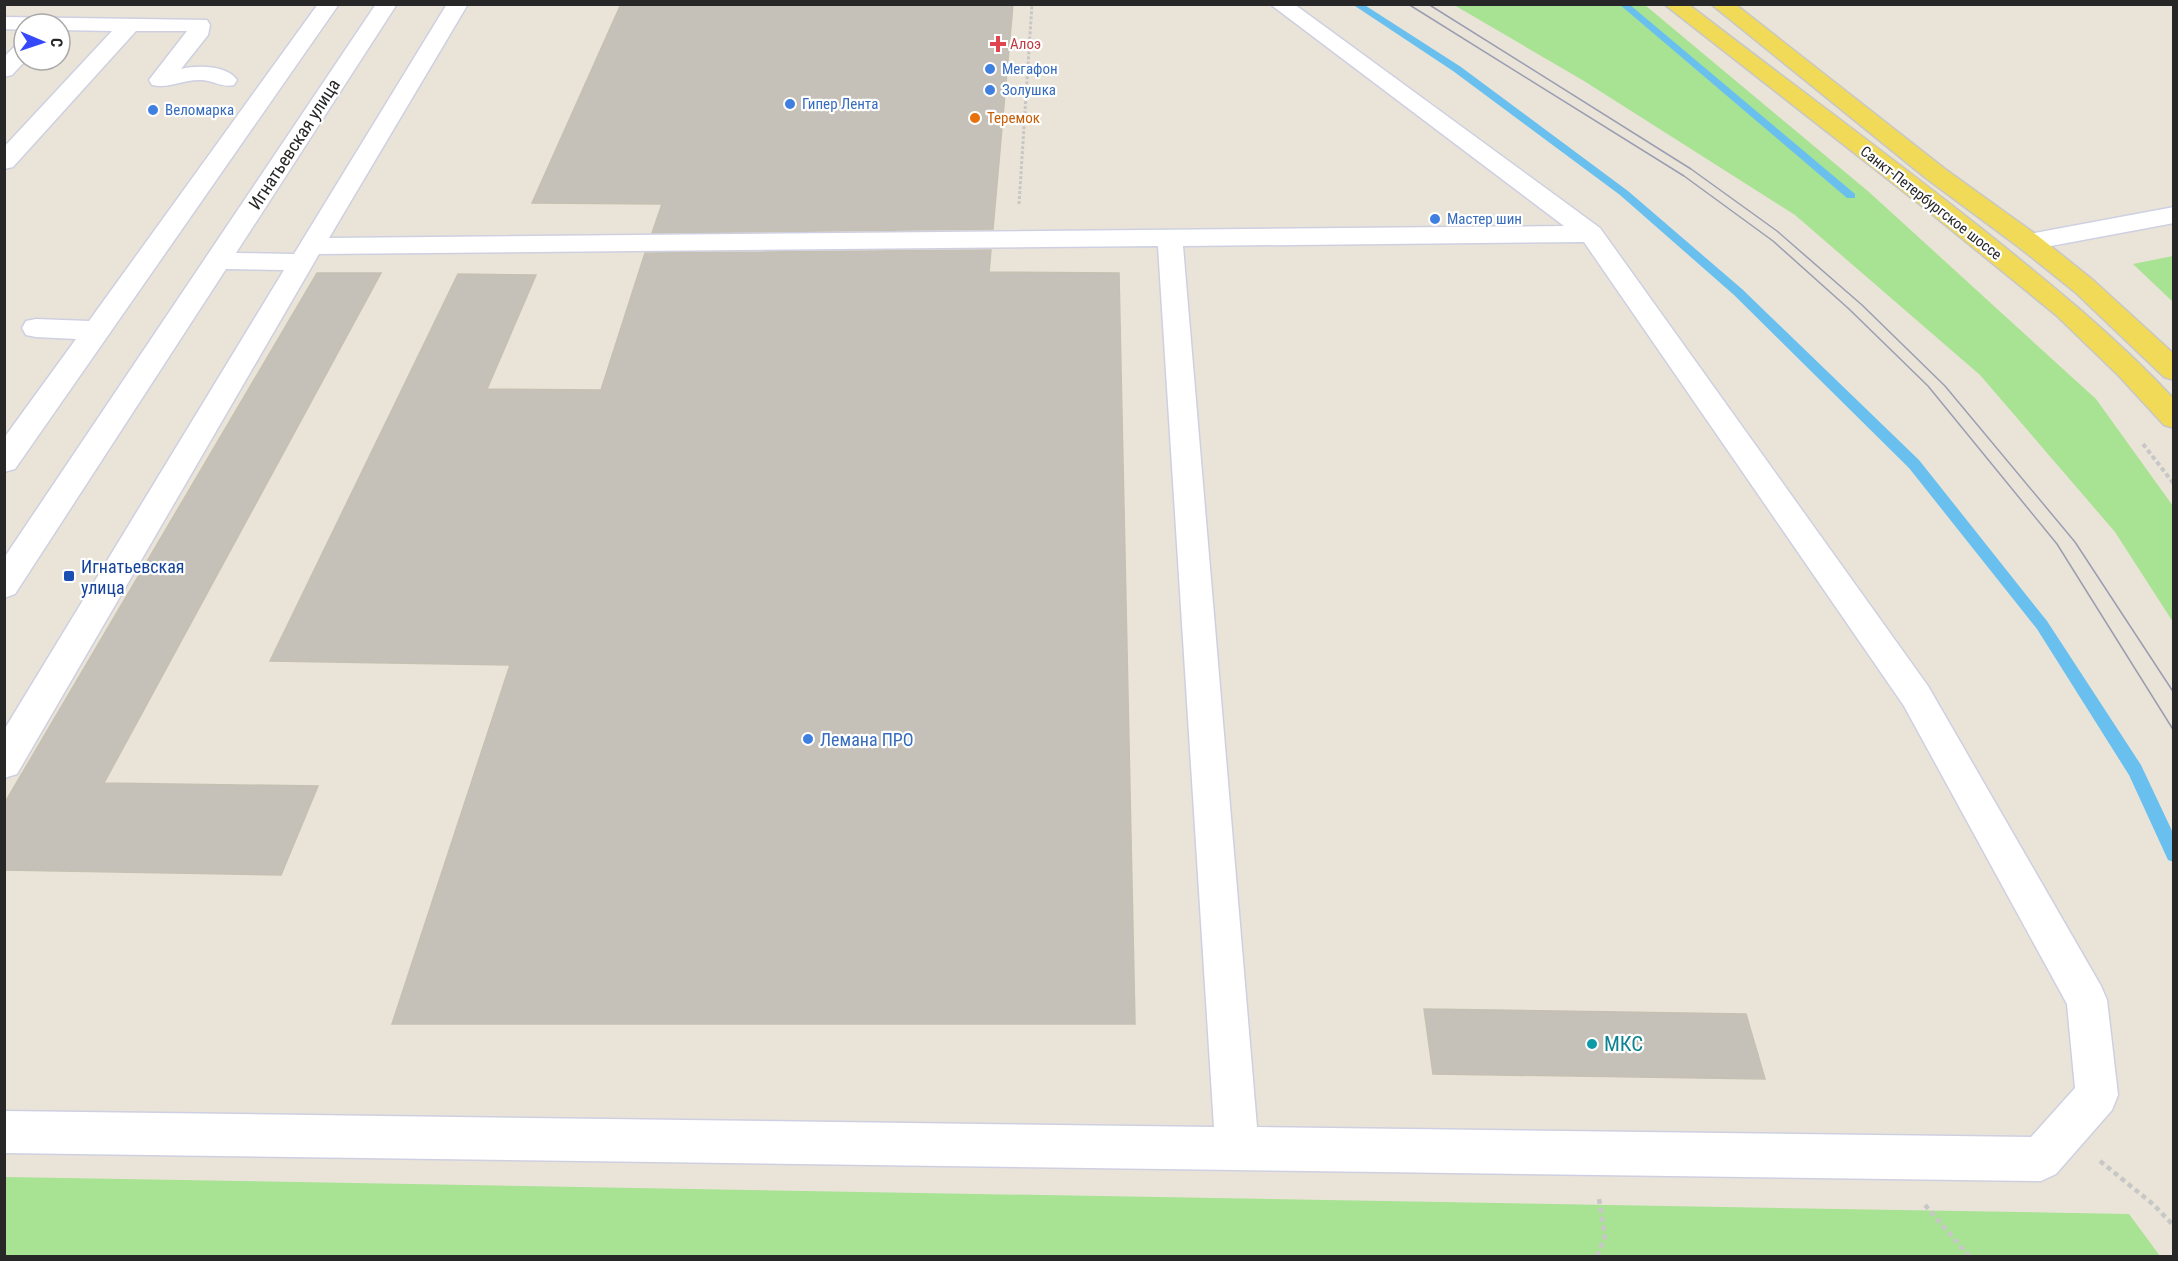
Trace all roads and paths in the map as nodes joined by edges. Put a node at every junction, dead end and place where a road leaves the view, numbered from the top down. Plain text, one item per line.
1 (329, 4) edge
2 (387, 4) edge
3 (458, 4) edge
4 (1032, 4) edge
5 (1280, 4) edge
6 (1674, 4) edge
7 (1721, 4) edge
8 (72, 24) edge
9 (130, 24) junction
10 (333, 40) junction
11 (275, 80) junction
12 (4, 162) edge
13 (2174, 214) edge
14 (1591, 234) junction
15 (1170, 238) junction
16 (1017, 240) junction
17 (2029, 242) junction
18 (306, 254) junction
19 (217, 261) junction
20 (36, 328) dead end
21 (98, 330) junction
22 (2174, 370) edge
23 (2174, 418) edge
24 (4, 461) edge
25 (4, 585) edge
26 (4, 763) edge
27 (4, 1132) edge
28 (1238, 1149) junction
29 (2098, 1159) dead end
30 (1597, 1189) dead end
31 (2174, 1226) edge
32 (1597, 1257) edge

1 - 10 street, Игнатьевская улица
2 - 10 street, Игнатьевская улица
3 - 18 street
4 - 16 path
5 - 14 street
6 - 23 main road, Санкт-Петербургское шоссе
7 - 17 main road, Санкт-Петербургское шоссе
8 - 9 street
9 - 11 street
9 - 12 street
10 - 11 street, Игнатьевская улица
10 - 19 street, Игнатьевская улица
11 - 21 street, Игнатьевская улица
13 - 17 street
14 - 15 street
14 - 28 street
15 - 16 street
15 - 28 street
16 - 18 street
17 - 22 main road, Санкт-Петербургское шоссе
18 - 19 street
18 - 26 street
19 - 25 street, Игнатьевская улица
20 - 21 street
21 - 24 street, Игнатьевская улица
27 - 28 street
29 - 31 path
30 - 32 path

